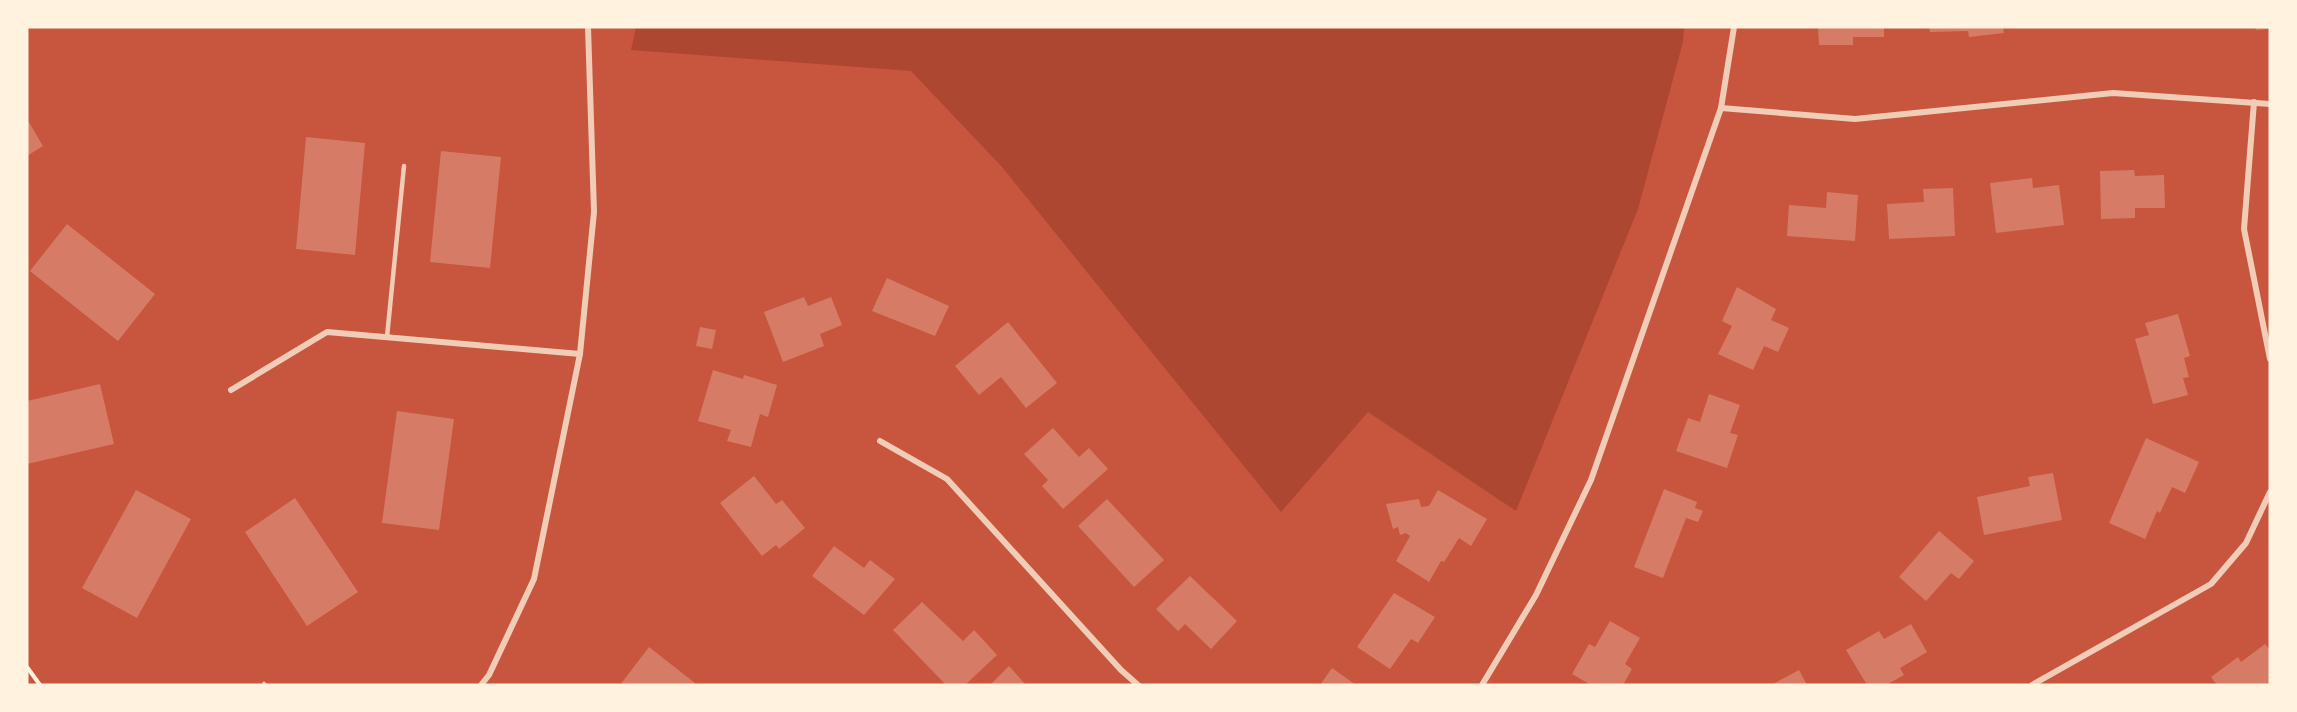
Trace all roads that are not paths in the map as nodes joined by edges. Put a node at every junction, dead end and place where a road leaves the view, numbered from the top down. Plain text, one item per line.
1 (588, 27) edge
2 (1734, 27) edge
3 (2254, 102) junction
4 (2270, 104) edge
5 (1721, 108) junction
6 (404, 166) dead end
7 (387, 337) junction
8 (580, 354) junction
9 (2270, 359) edge
10 (231, 390) dead end
11 (880, 441) dead end
12 (2270, 492) edge
13 (482, 685) edge
14 (1138, 685) edge
15 (1482, 685) edge
16 (2032, 685) edge

1 - 8 street
2 - 5 street
3 - 4 street
3 - 5 street
3 - 9 street
5 - 15 street
6 - 7 lane
7 - 8 street
7 - 10 street
8 - 13 street
11 - 14 street
12 - 16 street

